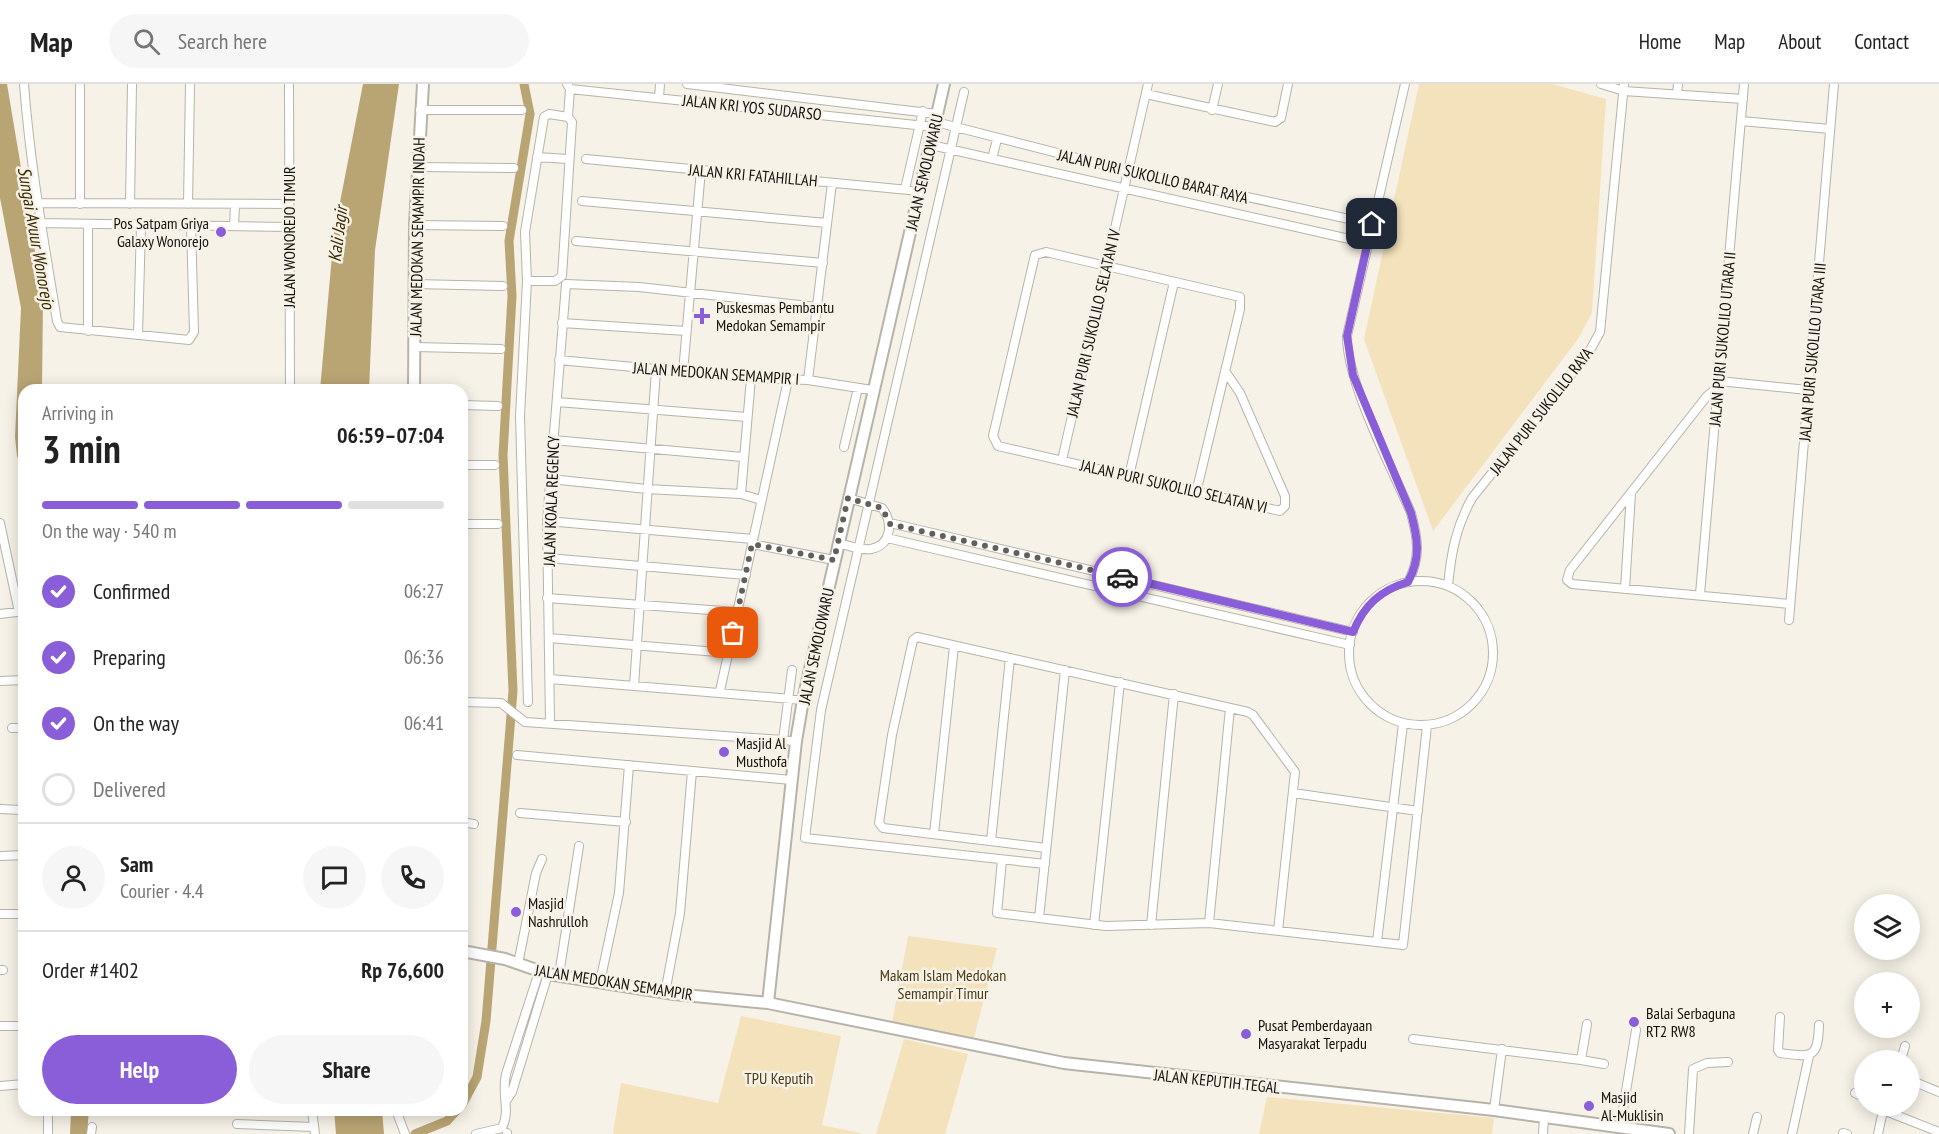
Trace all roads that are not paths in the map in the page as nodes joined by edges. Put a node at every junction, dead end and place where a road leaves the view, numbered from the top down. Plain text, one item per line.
1 (24, 84) edge
2 (80, 84) edge
3 (132, 84) edge
4 (190, 84) edge
5 (289, 84) edge
6 (423, 84) edge
7 (660, 84) edge
8 (687, 84) edge
9 (944, 84) edge
10 (1148, 84) edge
11 (1218, 84) edge
12 (1288, 84) edge
13 (1405, 84) edge
14 (1601, 84) edge
15 (1678, 84) edge
16 (1744, 84) edge
17 (1834, 84) edge
18 (569, 87) edge
19 (1624, 87) edge
20 (964, 92) dead end
21 (1146, 94) junction
22 (1677, 94) junction
23 (659, 98) junction
24 (822, 99) junction
25 (1743, 99) junction
26 (420, 110) junction
27 (522, 110) dead end
28 (1212, 110) junction
29 (923, 111) junction
30 (820, 114) junction
31 (570, 118) junction
32 (1741, 121) junction
33 (942, 123) junction
34 (920, 124) junction
35 (1830, 129) junction
36 (998, 139) junction
37 (933, 146) junction
38 (948, 149) junction
39 (537, 157) junction
40 (568, 159) junction
41 (586, 159) dead end
42 (992, 159) junction
43 (417, 167) junction
44 (514, 168) dead end
45 (701, 170) junction
46 (1128, 171) junction
47 (832, 183) junction
48 (1123, 187) junction
49 (905, 189) junction
50 (920, 190) junction
51 (582, 201) dead end
52 (39, 203) junction
53 (80, 204) junction
54 (130, 204) junction
55 (188, 204) junction
56 (289, 204) junction
57 (235, 205) junction
58 (697, 212) junction
59 (1317, 214) junction
60 (42, 223) junction
61 (827, 223) junction
62 (1372, 224) junction
63 (88, 225) junction
64 (192, 225) junction
65 (415, 225) junction
66 (141, 226) junction
67 (234, 226) junction
68 (289, 226) junction
69 (503, 226) dead end
70 (1313, 229) junction
71 (576, 241) dead end
72 (1367, 243) junction
73 (692, 252) junction
74 (823, 263) junction
75 (1106, 265) junction
76 (527, 281) junction
77 (1174, 282) junction
78 (415, 284) junction
79 (503, 286) dead end
80 (689, 293) junction
81 (817, 307) junction
82 (562, 323) junction
83 (88, 331) junction
84 (686, 331) junction
85 (138, 335) junction
86 (415, 346) junction
87 (501, 349) dead end
88 (559, 360) junction
89 (656, 369) junction
90 (1225, 371) junction
91 (683, 372) junction
92 (751, 378) junction
93 (788, 380) junction
94 (808, 380) junction
95 (290, 384) edge
96 (414, 384) edge
97 (1719, 384) junction
98 (858, 388) junction
99 (872, 390) junction
100 (1808, 390) junction
101 (556, 402) junction
102 (468, 405) edge
103 (498, 406) dead end
104 (654, 411) junction
105 (747, 417) junction
106 (553, 440) junction
107 (844, 447) dead end
108 (651, 450) junction
109 (743, 456) junction
110 (1062, 460) junction
111 (468, 465) edge
112 (495, 465) dead end
113 (1129, 476) junction
114 (550, 479) junction
115 (647, 489) junction
116 (1197, 493) junction
117 (1631, 493) junction
118 (741, 494) junction
119 (851, 499) junction
120 (761, 500) junction
121 (866, 503) junction
122 (548, 521) junction
123 (0, 523) edge
124 (468, 524) edge
125 (498, 524) dead end
126 (890, 524) junction
127 (645, 528) junction
128 (887, 538) junction
129 (752, 541) junction
130 (840, 544) junction
131 (856, 547) junction
132 (548, 558) junction
133 (834, 560) junction
134 (642, 566) junction
135 (1103, 573) junction
136 (746, 575) junction
137 (1408, 582) junction
138 (1448, 586) junction
139 (1098, 587) junction
140 (1626, 589) junction
141 (1700, 594) junction
142 (18, 598) edge
143 (547, 598) junction
144 (1790, 604) junction
145 (639, 606) junction
146 (18, 611) edge
147 (737, 612) junction
148 (0, 614) edge
149 (1789, 620) dead end
150 (1353, 632) junction
151 (549, 638) junction
152 (954, 645) junction
153 (1350, 645) junction
154 (637, 646) junction
155 (729, 653) junction
156 (1010, 658) junction
157 (792, 670) dead end
158 (1065, 670) junction
159 (550, 679) junction
160 (18, 680) edge
161 (0, 681) edge
162 (1120, 682) junction
163 (634, 686) junction
164 (720, 691) junction
165 (1174, 694) junction
166 (788, 698) junction
167 (803, 700) junction
168 (468, 702) edge
169 (528, 702) dead end
170 (1230, 708) junction
171 (550, 722) junction
172 (1403, 724) junction
173 (1427, 726) junction
174 (18, 728) edge
175 (12, 729) dead end
176 (783, 740) junction
177 (796, 741) junction
178 (517, 755) dead end
179 (628, 765) junction
180 (692, 771) junction
181 (791, 780) junction
182 (1293, 793) junction
183 (1393, 808) junction
184 (0, 810) edge
185 (18, 810) edge
186 (1418, 811) junction
187 (520, 813) dead end
188 (626, 822) junction
189 (468, 823) edge
190 (474, 824) dead end
191 (934, 834) junction
192 (991, 841) junction
193 (579, 846) dead end
194 (1046, 848) junction
195 (18, 855) edge
196 (0, 856) edge
197 (542, 859) dead end
198 (1002, 860) junction
199 (1045, 864) junction
200 (0, 914) edge
201 (18, 914) edge
202 (1039, 918) junction
203 (1209, 923) junction
204 (1095, 925) junction
205 (1151, 925) junction
206 (1278, 931) junction
207 (1377, 942) junction
208 (468, 952) edge
209 (518, 964) junction
210 (549, 974) junction
211 (600, 982) junction
212 (665, 993) junction
213 (768, 1003) junction
214 (1780, 1017) dead end
215 (1587, 1024) dead end
216 (1819, 1025) dead end
217 (0, 1026) edge
218 (18, 1026) edge
219 (1636, 1030) dead end
220 (1413, 1039) dead end
221 (1905, 1046) dead end
222 (1502, 1048) junction
223 (1904, 1050) edge
224 (1809, 1056) junction
225 (1581, 1060) junction
226 (1728, 1062) dead end
227 (1604, 1064) dead end
228 (18, 1084) edge
229 (1920, 1084) edge
230 (0, 1086) edge
231 (1939, 1092) edge
232 (1494, 1110) junction
233 (48, 1116) edge
234 (398, 1116) edge
235 (1882, 1116) edge
236 (1896, 1116) edge
237 (1544, 1117) junction
238 (1757, 1117) dead end
239 (237, 1124) dead end
240 (1620, 1128) junction
241 (315, 1130) edge
242 (506, 1132) edge
243 (1939, 1132) edge
244 (405, 1133) edge
245 (48, 1134) edge
246 (476, 1134) edge
247 (1543, 1134) edge
248 (1669, 1134) edge
249 (1689, 1134) edge
250 (1753, 1134) edge
251 (1792, 1134) edge
252 (1878, 1134) edge

1 - 52 street
2 - 53 street
3 - 54 street
4 - 55 street
5 - 56 street, JALAN WONOREJO TIMUR
6 - 26 main road, JALAN MEDOKAN SEMAMPIR INDAH
7 - 23 street
8 - 24 street, JALAN KRI YOS SUDARSO
9 - 33 main road, JALAN SEMOLOWARU
10 - 21 street, JALAN PURI SUKOLILO SELATAN IV
11 - 28 street
12 - 28 street
13 - 62 street
14 - 19 street
15 - 22 street
16 - 25 street, JALAN PURI SUKOLILO UTARA II
17 - 35 street, JALAN PURI SUKOLILO UTARA III
18 - 23 street, JALAN KRI YOS SUDARSO
18 - 31 street
19 - 22 street
19 - 138 street, JALAN PURI SUKOLILO RAYA
20 - 33 street
21 - 28 street
21 - 46 street, JALAN PURI SUKOLILO SELATAN IV
22 - 25 street
23 - 30 street, JALAN KRI YOS SUDARSO
24 - 29 street, JALAN KRI YOS SUDARSO
24 - 30 street
25 - 32 street, JALAN PURI SUKOLILO UTARA II
26 - 27 street
26 - 43 main road, JALAN MEDOKAN SEMAMPIR INDAH
29 - 33 street, JALAN KRI YOS SUDARSO
29 - 34 street
30 - 34 street, JALAN KRI YOS SUDARSO
31 - 39 street
31 - 40 street
32 - 35 street
32 - 97 street, JALAN PURI SUKOLILO UTARA II
33 - 34 street, JALAN KRI YOS SUDARSO
33 - 36 street, JALAN PURI SUKOLILO BARAT RAYA
33 - 37 main road, JALAN SEMOLOWARU
33 - 38 street
34 - 49 street
35 - 100 street, JALAN PURI SUKOLILO UTARA III
36 - 42 street
36 - 46 street, JALAN PURI SUKOLILO BARAT RAYA
37 - 38 street, JALAN PURI SUKOLILO BARAT RAYA
37 - 50 main road, JALAN SEMOLOWARU
38 - 42 street, JALAN PURI SUKOLILO BARAT RAYA
38 - 121 street
39 - 40 street
39 - 76 street
40 - 76 street
41 - 45 street, JALAN KRI FATAHILLAH
42 - 48 street, JALAN PURI SUKOLILO BARAT RAYA
43 - 44 street
43 - 65 main road, JALAN MEDOKAN SEMAMPIR INDAH
45 - 47 street, JALAN KRI FATAHILLAH
45 - 58 street
46 - 48 street, JALAN PURI SUKOLILO SELATAN IV
46 - 59 street, JALAN PURI SUKOLILO BARAT RAYA
47 - 49 street, JALAN KRI FATAHILLAH
47 - 61 street
48 - 70 street, JALAN PURI SUKOLILO BARAT RAYA
48 - 75 street, JALAN PURI SUKOLILO SELATAN IV
49 - 50 street, JALAN KRI FATAHILLAH
50 - 99 main road, JALAN SEMOLOWARU
51 - 58 street
52 - 53 street
52 - 60 street
53 - 54 street
54 - 55 street
55 - 57 street
56 - 57 street
56 - 68 street, JALAN WONOREJO TIMUR
57 - 67 street
58 - 61 street
58 - 73 street
59 - 62 street, JALAN PURI SUKOLILO BARAT RAYA
59 - 70 street
60 - 63 street
60 - 83 street
61 - 74 street
62 - 72 street
63 - 66 street
63 - 83 street
64 - 66 street
64 - 67 street
64 - 85 street
65 - 69 street
65 - 78 main road, JALAN MEDOKAN SEMAMPIR INDAH
66 - 85 street
67 - 68 street
68 - 95 street, JALAN WONOREJO TIMUR
70 - 72 street, JALAN PURI SUKOLILO BARAT RAYA
71 - 73 street
72 - 137 street
73 - 74 street
73 - 80 street
74 - 81 street
75 - 77 street
75 - 110 street, JALAN PURI SUKOLILO SELATAN IV
75 - 110 street, JALAN PURI SUKOLILO SELATAN VI
76 - 169 street
77 - 90 street
77 - 113 street
78 - 79 street
78 - 86 main road, JALAN MEDOKAN SEMAMPIR INDAH
80 - 81 street
80 - 82 street, JALAN KOALA REGENCY
80 - 84 street
81 - 94 street
82 - 84 street
82 - 88 street, JALAN KOALA REGENCY
83 - 85 street
84 - 91 street
86 - 87 street
86 - 96 main road, JALAN MEDOKAN SEMAMPIR INDAH
88 - 89 street, JALAN MEDOKAN SEMAMPIR I
88 - 101 street, JALAN KOALA REGENCY
89 - 91 street, JALAN MEDOKAN SEMAMPIR I
89 - 104 street
90 - 116 street
90 - 116 street, JALAN PURI SUKOLILO SELATAN VI
91 - 92 street, JALAN MEDOKAN SEMAMPIR I
92 - 93 street, JALAN MEDOKAN SEMAMPIR I
92 - 105 street
93 - 94 street, JALAN MEDOKAN SEMAMPIR I
93 - 120 street
94 - 98 street, JALAN MEDOKAN SEMAMPIR I
97 - 100 street
97 - 117 street
97 - 141 street, JALAN PURI SUKOLILO UTARA II
98 - 99 street, JALAN MEDOKAN SEMAMPIR I
98 - 107 street
99 - 119 main road, JALAN SEMOLOWARU
100 - 144 street, JALAN PURI SUKOLILO UTARA III
101 - 104 street
101 - 106 street, JALAN KOALA REGENCY
102 - 103 street
104 - 105 street
104 - 108 street
105 - 109 street
106 - 108 street
106 - 114 street, JALAN KOALA REGENCY
108 - 109 street
108 - 115 street
109 - 118 street
110 - 113 street, JALAN PURI SUKOLILO SELATAN VI
111 - 112 street
113 - 116 street, JALAN PURI SUKOLILO SELATAN VI
114 - 115 street
114 - 122 street, JALAN KOALA REGENCY
115 - 118 street
115 - 127 street
117 - 140 street
117 - 140 street
118 - 120 street
119 - 121 street
119 - 130 main road, JALAN SEMOLOWARU
120 - 129 street
121 - 126 street
121 - 131 street
122 - 127 street
122 - 132 street, JALAN KOALA REGENCY
123 - 142 street
124 - 125 street
126 - 128 street
126 - 135 street
127 - 129 street
127 - 134 street
128 - 131 street
128 - 139 street
129 - 133 street
129 - 136 street
130 - 131 street
130 - 133 main road, JALAN SEMOLOWARU
131 - 198 street
132 - 134 street
132 - 143 street, JALAN KOALA REGENCY
133 - 167 main road, JALAN SEMOLOWARU
134 - 136 street
134 - 145 street
135 - 139 street
135 - 150 street
136 - 147 street
137 - 138 street
137 - 150 street
138 - 173 street
139 - 153 street
140 - 141 street
141 - 144 street
143 - 145 street
143 - 151 street, JALAN KOALA REGENCY
144 - 149 street, JALAN PURI SUKOLILO UTARA III
145 - 147 street
145 - 154 street
146 - 148 street
147 - 155 street
150 - 153 street
151 - 154 street
151 - 159 street, JALAN KOALA REGENCY
152 - 156 street
152 - 191 street
152 - 191 street
153 - 172 street
154 - 155 street
154 - 163 street
155 - 164 street
156 - 158 street
156 - 192 street
157 - 166 street
158 - 162 street
158 - 194 street
159 - 163 street
159 - 171 street, JALAN KOALA REGENCY
160 - 161 street
162 - 165 street
162 - 204 street
163 - 164 street
164 - 166 street
165 - 170 street
165 - 205 street
166 - 167 street
166 - 176 street
167 - 177 main road, JALAN SEMOLOWARU
168 - 171 street
170 - 182 street
170 - 203 street
171 - 176 street
172 - 173 street
172 - 183 street
173 - 186 street
174 - 175 street
176 - 177 street
177 - 181 main road, JALAN SEMOLOWARU
178 - 179 street
179 - 180 street
179 - 188 street
180 - 181 street
180 - 212 street
181 - 213 main road, JALAN SEMOLOWARU
182 - 183 street
182 - 206 street
183 - 186 street
183 - 207 street
184 - 185 street
186 - 207 street
187 - 188 street
188 - 211 street
189 - 190 street
191 - 192 street
192 - 194 street
193 - 210 street
194 - 199 street
195 - 196 street
197 - 209 street
198 - 199 street
198 - 202 street
199 - 202 street
200 - 201 street
202 - 204 street
203 - 205 street
203 - 206 street
204 - 205 street
206 - 207 street
208 - 209 main road, JALAN MEDOKAN SEMAMPIR
209 - 210 main road, JALAN MEDOKAN SEMAMPIR
210 - 211 main road, JALAN MEDOKAN SEMAMPIR
210 - 242 street
211 - 212 main road, JALAN MEDOKAN SEMAMPIR
212 - 213 main road, JALAN MEDOKAN SEMAMPIR
213 - 232 main road, JALAN KEPUTIH TEGAL
214 - 224 street
215 - 225 street
216 - 224 street
217 - 218 street
219 - 240 street
220 - 222 street
221 - 223 street
222 - 225 street
222 - 232 street
224 - 251 street
225 - 227 street
226 - 249 street
228 - 230 street
229 - 231 street
232 - 237 main road, JALAN KEPUTIH TEGAL
233 - 245 street
234 - 244 street
235 - 252 street
236 - 243 street
237 - 240 main road, JALAN KEPUTIH TEGAL
237 - 247 street
238 - 250 street
239 - 241 street
240 - 248 main road, JALAN KEPUTIH TEGAL
242 - 246 street

